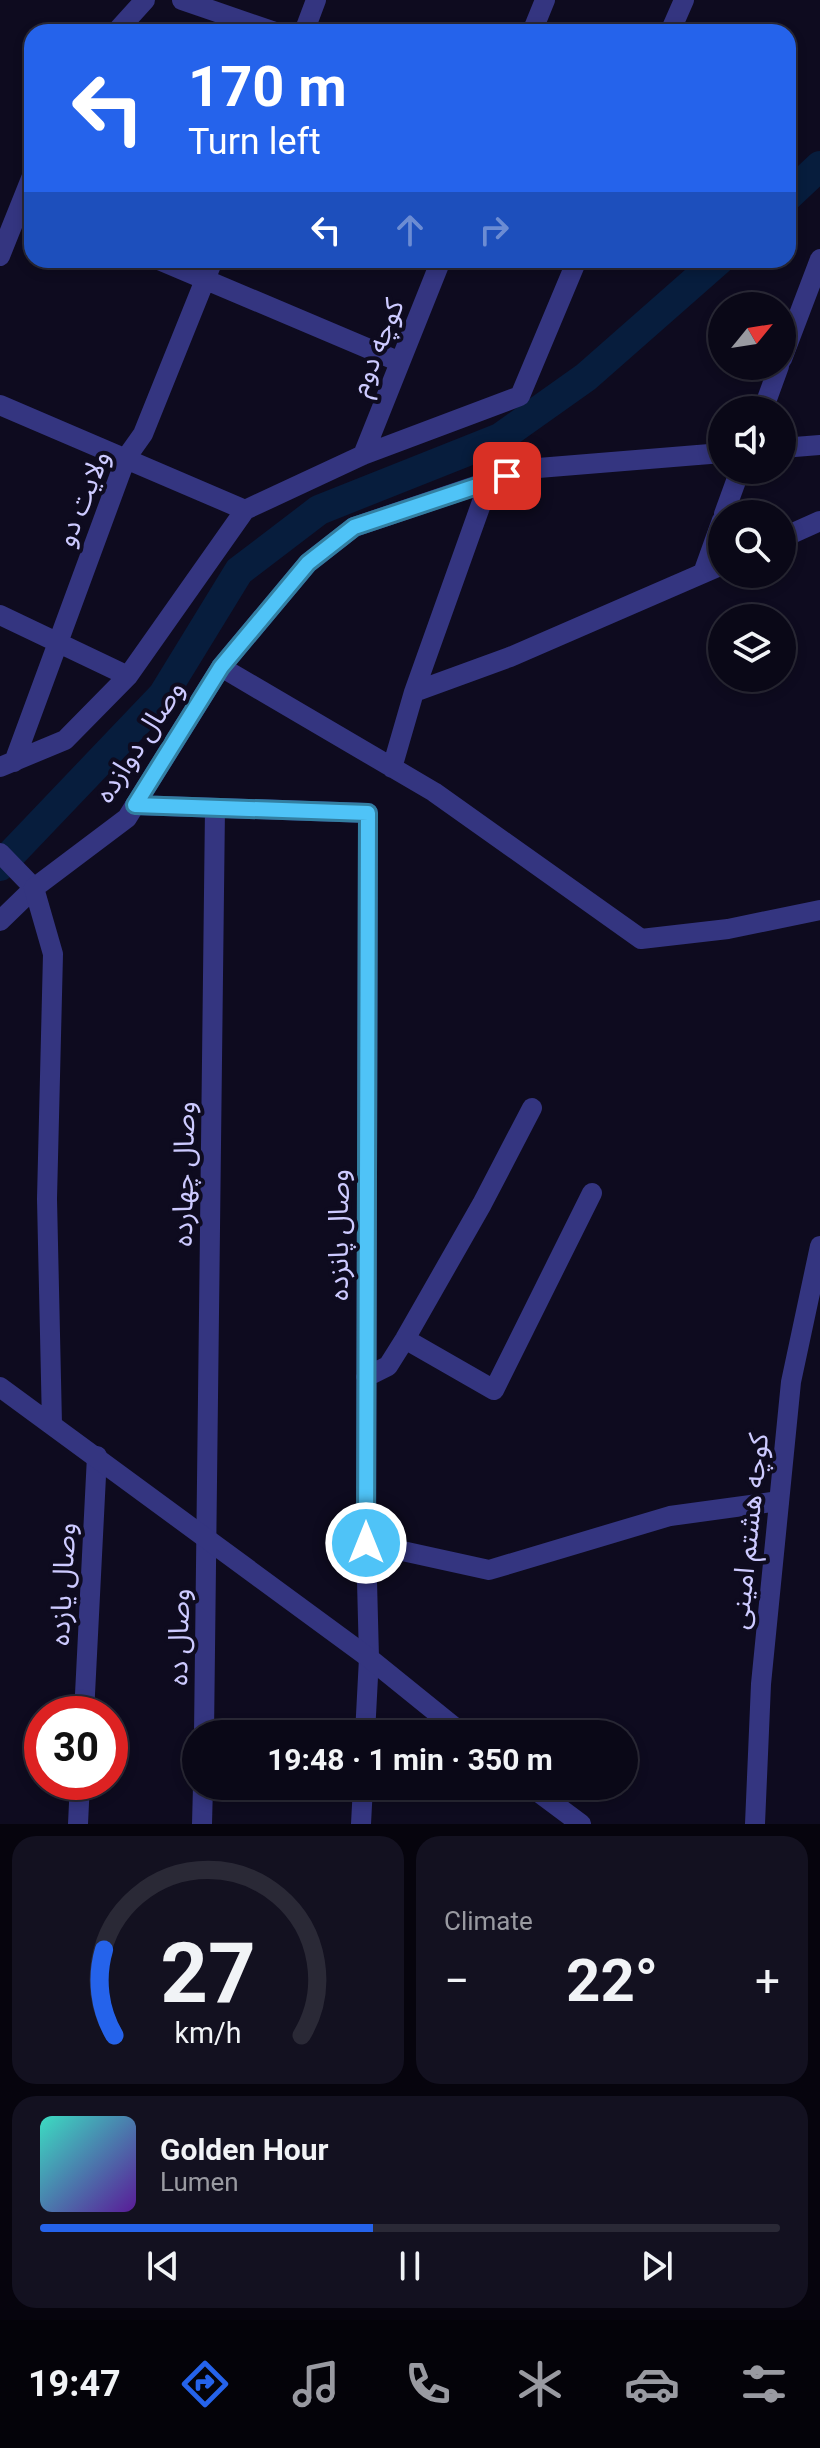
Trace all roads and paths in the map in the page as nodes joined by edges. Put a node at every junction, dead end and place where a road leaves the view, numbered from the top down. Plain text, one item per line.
1 (145, 0) edge
2 (182, 0) edge
3 (316, 0) edge
4 (545, 0) edge
5 (684, 0) edge
6 (123, 24) edge
7 (252, 24) edge
8 (307, 24) edge
9 (535, 24) edge
10 (674, 24) edge
11 (24, 210) edge
12 (0, 256) edge
13 (820, 259) edge
14 (438, 268) edge
15 (574, 268) edge
16 (209, 270) edge
17 (796, 322) edge
18 (400, 362) junction
19 (0, 405) edge
20 (820, 445) edge
21 (796, 447) edge
22 (708, 454) edge
23 (363, 455) junction
24 (126, 458) junction
25 (489, 482) junction
26 (245, 510) junction
27 (820, 521) edge
28 (796, 532) edge
29 (708, 571) edge
30 (0, 615) edge
31 (56, 643) junction
32 (221, 667) junction
33 (128, 676) junction
34 (414, 692) junction
35 (7, 764) edge
36 (392, 768) junction
37 (135, 805) junction
38 (215, 808) junction
39 (0, 853) edge
40 (28, 881) junction
41 (820, 910) edge
42 (0, 921) edge
43 (532, 1108) dead end
44 (592, 1193) dead end
45 (820, 1246) edge
46 (405, 1339) junction
47 (366, 1377) junction
48 (0, 1387) edge
49 (52, 1424) junction
50 (97, 1456) junction
51 (779, 1501) junction
52 (208, 1541) junction
53 (366, 1543) junction
54 (369, 1658) junction
55 (85, 1696) edge
56 (204, 1720) edge
57 (366, 1720) edge
58 (446, 1720) edge
59 (79, 1800) edge
60 (203, 1800) edge
61 (362, 1800) edge
62 (549, 1800) edge
63 (78, 1824) edge
64 (202, 1824) edge
65 (361, 1824) edge
66 (581, 1824) edge
67 (755, 1824) edge

1 - 6 street
2 - 7 street
3 - 8 street
4 - 9 street
5 - 10 street
11 - 12 street
13 - 17 street
14 - 18 street, کوچه دوم
15 - 23 street
16 - 18 street
16 - 24 street, ولایت دو
18 - 23 street, کوچه دوم
19 - 24 street
20 - 21 street
22 - 25 street, وصال دوازده
23 - 26 street
24 - 26 street
24 - 31 street, ولایت دو
25 - 32 street, وصال دوازده
25 - 34 street
26 - 33 street
27 - 28 street
29 - 34 street
30 - 31 street
31 - 33 street
31 - 35 street, ولایت دو
32 - 36 street
32 - 37 street, وصال دوازده
33 - 35 street
34 - 36 street
36 - 41 street
37 - 38 street
37 - 40 street, وصال دوازده
38 - 47 street, وصال پانزده
38 - 52 street, وصال چهارده
39 - 40 street
40 - 42 street, وصال دوازده
40 - 49 street
43 - 46 street
44 - 46 street
45 - 51 street, کوچه هشتم امینی
46 - 47 street
47 - 53 street, وصال پانزده
48 - 49 street
49 - 50 street
50 - 52 street
50 - 55 street, وصال یازده
51 - 53 street
51 - 67 street, کوچه هشتم امینی
52 - 54 street
52 - 56 street, وصال ده
53 - 54 street, وصال پانزده
54 - 57 street, وصال پانزده
54 - 58 street
59 - 63 street
60 - 64 street
61 - 65 street
62 - 66 street

